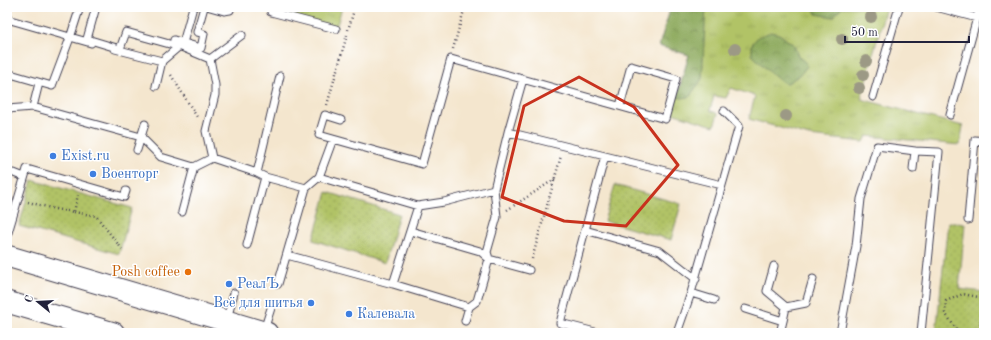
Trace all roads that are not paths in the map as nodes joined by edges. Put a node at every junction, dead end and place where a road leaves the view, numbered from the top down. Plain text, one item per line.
1 (80, 7) edge
2 (96, 7) edge
3 (193, 7) edge
4 (204, 7) edge
5 (210, 7) edge
6 (230, 7) edge
7 (272, 7) edge
8 (899, 7) edge
9 (936, 7) edge
10 (980, 7) edge
11 (977, 18) junction
12 (7, 19) edge
13 (336, 29) dead end
14 (242, 35) dead end
15 (70, 38) junction
16 (181, 44) junction
17 (210, 59) junction
18 (162, 61) junction
19 (7, 73) edge
20 (280, 76) dead end
21 (523, 79) junction
22 (39, 83) junction
23 (156, 86) dead end
24 (873, 97) dead end
25 (620, 106) junction
26 (33, 107) junction
27 (7, 109) edge
28 (724, 111) dead end
29 (950, 115) dead end
30 (341, 120) dead end
31 (145, 124) dead end
32 (508, 132) junction
33 (141, 137) junction
34 (333, 139) junction
35 (984, 141) edge
36 (137, 150) dead end
37 (915, 151) junction
38 (606, 156) junction
39 (212, 158) junction
40 (194, 167) junction
41 (913, 168) dead end
42 (14, 173) dead end
43 (257, 173) junction
44 (24, 177) junction
45 (265, 177) junction
46 (319, 177) junction
47 (722, 185) junction
48 (306, 188) junction
49 (494, 189) junction
50 (126, 191) dead end
51 (418, 206) junction
52 (182, 212) dead end
53 (968, 220) dead end
54 (585, 230) junction
55 (410, 231) junction
56 (7, 236) edge
57 (247, 245) dead end
58 (287, 255) junction
59 (7, 256) edge
60 (489, 259) junction
61 (774, 266) dead end
62 (529, 270) road end
63 (696, 278) junction
64 (813, 279) dead end
65 (278, 284) dead end
66 (393, 284) junction
67 (234, 293) dead end
68 (692, 293) junction
69 (714, 300) dead end
70 (7, 302) edge
71 (272, 304) dead end
72 (469, 306) junction
73 (786, 307) junction
74 (745, 309) dead end
75 (226, 321) junction
76 (465, 321) dead end
77 (783, 321) junction
78 (265, 332) edge
79 (114, 333) edge
80 (599, 333) edge
81 (677, 333) edge
82 (780, 333) edge
83 (840, 333) edge
84 (921, 333) edge

1 - 15 lane
2 - 16 lane
3 - 16 lane
4 - 16 lane
5 - 6 lane
7 - 13 lane
8 - 24 lane
9 - 11 lane
10 - 11 lane
11 - 29 lane
12 - 15 lane
14 - 17 lane
15 - 18 lane
15 - 22 lane
16 - 17 lane
16 - 18 lane
17 - 39 lane
18 - 23 lane
19 - 22 lane
20 - 43 lane
21 - 25 lane
21 - 32 lane
21 - 34 lane
22 - 26 lane
25 - 25 lane
26 - 27 lane
26 - 33 lane
28 - 47 lane
30 - 34 lane
31 - 33 lane
32 - 38 lane
32 - 49 lane
33 - 36 lane
33 - 40 lane
34 - 46 lane
35 - 53 lane
37 - 41 lane
37 - 83 lane
37 - 84 lane
38 - 47 lane
38 - 54 lane
39 - 40 lane
39 - 43 lane
40 - 52 lane
42 - 44 lane
43 - 45 lane
44 - 50 lane
44 - 56 lane
45 - 48 lane
45 - 57 lane
46 - 48 lane
46 - 51 lane
47 - 63 lane
48 - 58 lane
49 - 51 lane
49 - 60 lane
51 - 55 lane
54 - 63 lane
54 - 80 lane
55 - 60 lane
55 - 66 lane
58 - 65 lane
58 - 66 lane
59 - 75 main road
60 - 62 lane
60 - 72 lane
61 - 73 lane
63 - 68 lane
64 - 73 lane
66 - 72 lane
67 - 75 lane
68 - 69 lane
68 - 81 lane
70 - 79 main road
71 - 78 lane
72 - 76 lane
73 - 77 lane
74 - 77 lane
75 - 78 main road
77 - 82 lane

